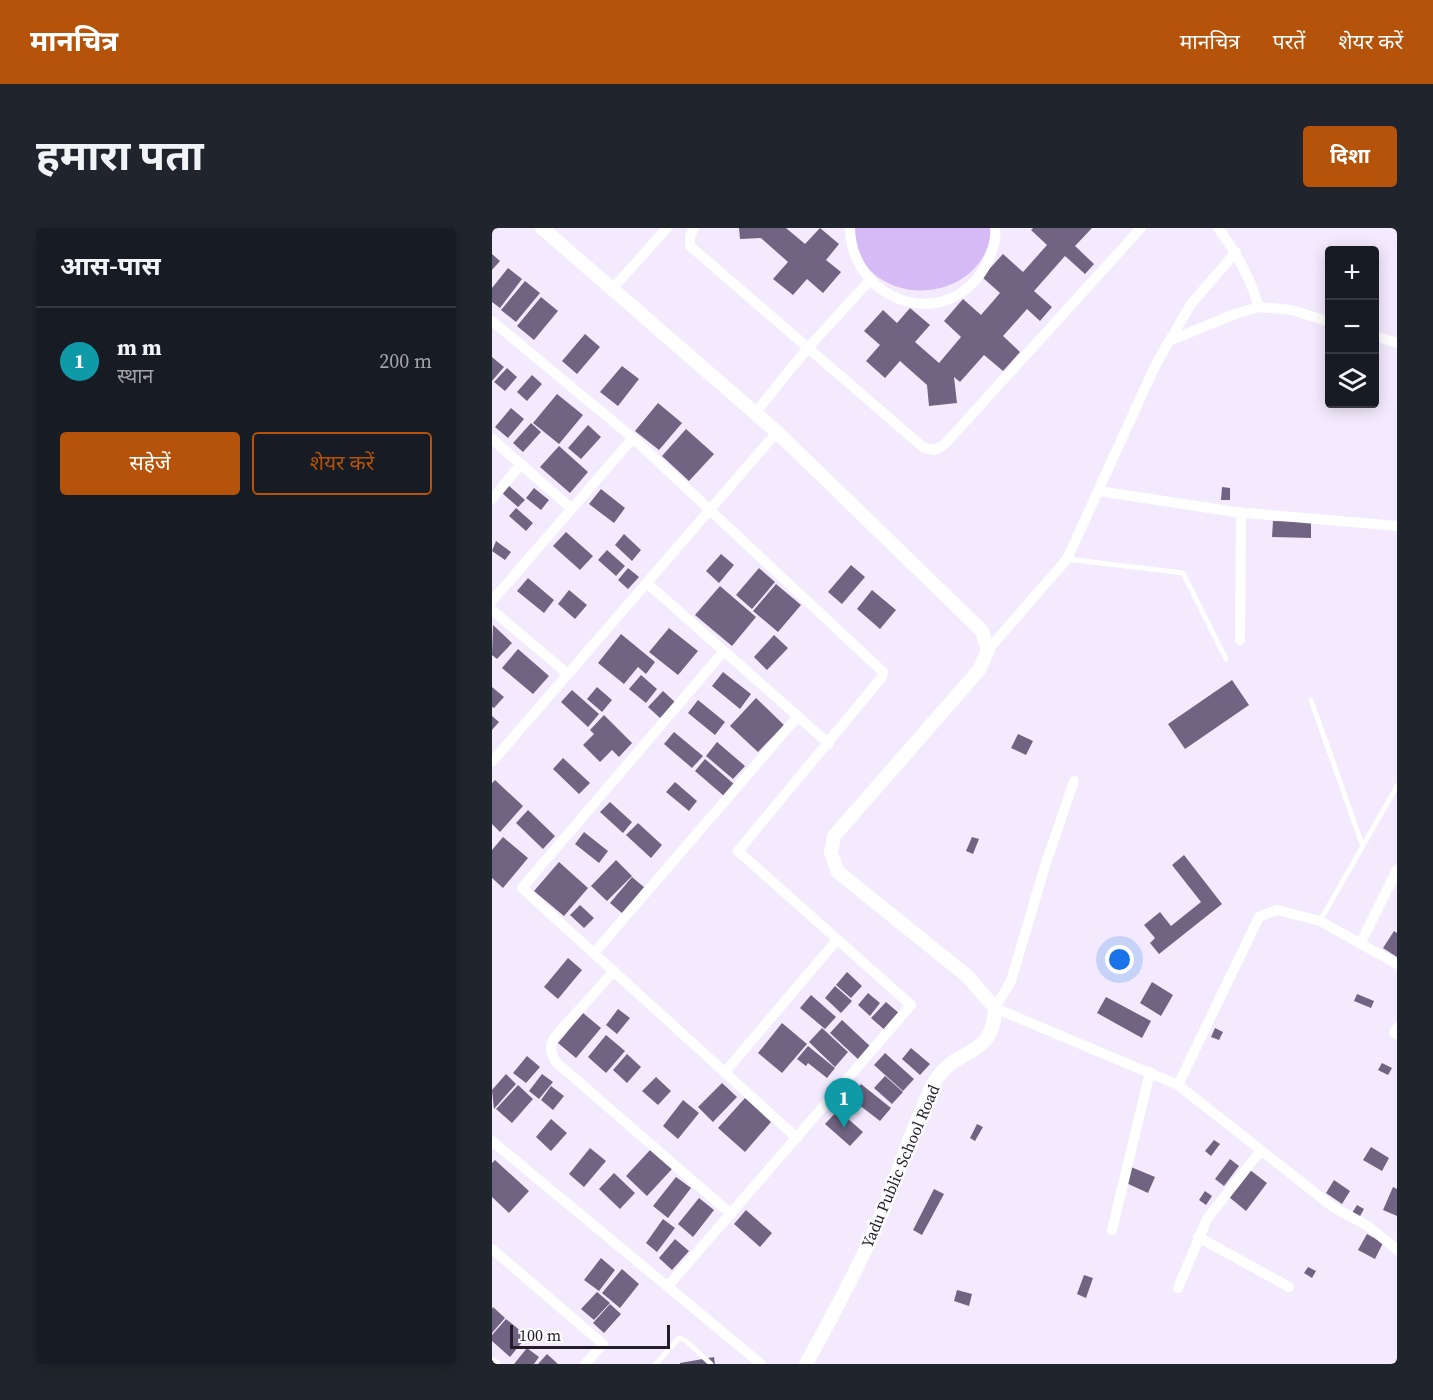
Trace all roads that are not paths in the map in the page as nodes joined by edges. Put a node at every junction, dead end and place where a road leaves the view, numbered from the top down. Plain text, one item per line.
1 (542, 228) edge
2 (667, 228) edge
3 (694, 228) edge
4 (850, 228) edge
5 (995, 228) edge
6 (1141, 228) edge
7 (1218, 228) edge
8 (1236, 252) junction
9 (870, 280) junction
10 (613, 288) junction
11 (1258, 307) junction
12 (492, 321) edge
13 (1325, 321) edge
14 (1379, 338) edge
15 (1169, 341) junction
16 (1397, 343) edge
17 (807, 349) junction
18 (754, 413) junction
19 (777, 432) junction
20 (633, 438) junction
21 (492, 439) edge
22 (521, 464) junction
23 (1098, 491) junction
24 (492, 499) edge
25 (572, 509) junction
26 (708, 510) junction
27 (1241, 512) junction
28 (1397, 525) edge
29 (1067, 559) junction
30 (646, 583) junction
31 (492, 601) edge
32 (492, 610) edge
33 (1240, 640) dead end
34 (988, 650) junction
35 (724, 651) junction
36 (1226, 659) dead end
37 (568, 674) junction
38 (1311, 700) dead end
39 (798, 717) junction
40 (829, 744) junction
41 (492, 762) edge
42 (1074, 781) dead end
43 (1397, 786) edge
44 (1362, 844) junction
45 (1397, 870) edge
46 (1320, 921) junction
47 (837, 940) junction
48 (1360, 944) junction
49 (594, 953) junction
50 (1397, 964) edge
51 (614, 971) junction
52 (995, 1008) junction
53 (1397, 1028) edge
54 (1397, 1034) edge
55 (725, 1072) junction
56 (1150, 1072) junction
57 (1178, 1085) junction
58 (797, 1138) junction
59 (493, 1143) edge
60 (1261, 1150) junction
61 (731, 1214) junction
62 (1112, 1230) dead end
63 (1198, 1237) junction
64 (492, 1249) edge
65 (1397, 1250) edge
66 (668, 1286) junction
67 (1288, 1287) dead end
68 (1178, 1288) dead end
69 (585, 1364) edge
70 (656, 1364) edge
71 (711, 1364) edge
72 (761, 1364) edge
73 (806, 1364) edge

1 - 10 street
2 - 10 street
3 - 17 street
4 - 9 street
5 - 9 street
6 - 17 street
7 - 8 street
8 - 11 street
8 - 15 street
9 - 17 street
10 - 18 street
11 - 13 street
11 - 15 street
12 - 20 street
14 - 16 street
15 - 23 street
17 - 18 street
18 - 19 street
19 - 26 street
19 - 34 street
20 - 25 street
20 - 26 street
21 - 22 street
22 - 24 street
22 - 25 street
23 - 27 street
23 - 29 street
25 - 31 street
26 - 30 street
26 - 40 street
27 - 28 street
27 - 33 street
29 - 34 street
29 - 36 lane
30 - 35 street
30 - 37 street
32 - 37 street
34 - 52 street
35 - 39 street
35 - 49 street
37 - 41 street
38 - 44 lane
39 - 40 street
39 - 49 street
40 - 47 street
42 - 52 street, Yadu Public School Road
43 - 44 lane
44 - 46 lane
45 - 48 street
46 - 48 street
46 - 57 street
47 - 55 street
47 - 58 street
48 - 50 street
49 - 51 street
51 - 55 street
51 - 61 street
52 - 56 street
52 - 73 street, Yadu Public School Road
53 - 54 street
55 - 58 street
56 - 57 street
56 - 62 street
57 - 60 street
58 - 61 street
59 - 66 street
60 - 63 street
60 - 65 street
61 - 66 street
63 - 67 street
63 - 68 street
64 - 69 street
66 - 72 street
70 - 71 lane

